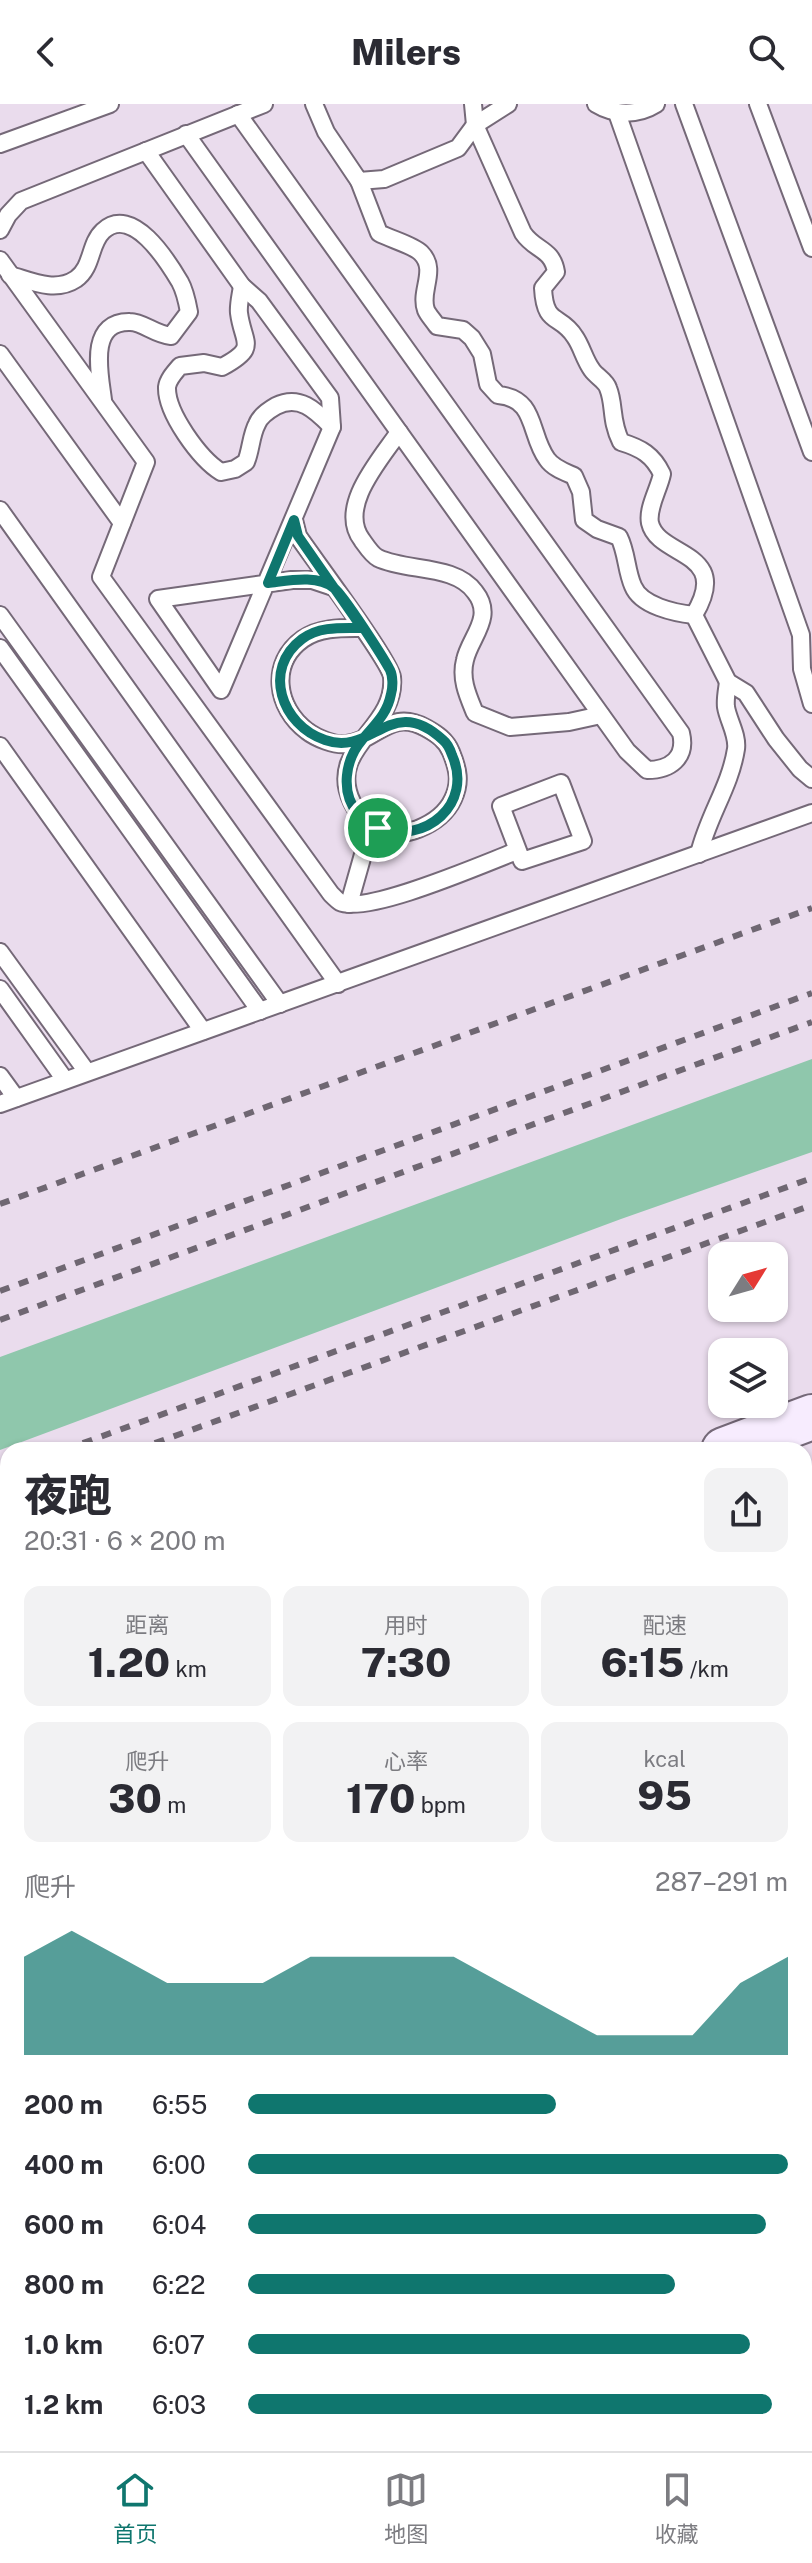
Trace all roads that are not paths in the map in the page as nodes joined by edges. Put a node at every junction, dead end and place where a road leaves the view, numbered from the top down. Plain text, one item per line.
1 (110, 104) edge
2 (264, 104) edge
3 (314, 104) edge
4 (473, 104) edge
5 (508, 104) edge
6 (596, 104) edge
7 (656, 104) edge
8 (684, 104) edge
9 (758, 104) edge
10 (617, 113) junction
11 (238, 114) junction
12 (475, 125) junction
13 (186, 134) junction
14 (0, 144) edge
15 (146, 151) junction
16 (359, 181) junction
17 (0, 230) edge
18 (812, 248) edge
19 (0, 260) edge
20 (10, 275) junction
21 (242, 286) junction
22 (0, 354) edge
23 (104, 405) junction
24 (332, 427) junction
25 (399, 432) junction
26 (812, 452) edge
27 (0, 510) edge
28 (294, 520) junction
29 (122, 523) junction
30 (268, 583) junction
31 (333, 587) junction
32 (0, 615) edge
33 (694, 615) junction
34 (362, 628) junction
35 (0, 648) edge
36 (728, 682) junction
37 (812, 704) edge
38 (601, 715) junction
39 (363, 738) junction
40 (0, 746) edge
41 (812, 779) edge
42 (812, 813) edge
43 (378, 828) junction
44 (517, 851) junction
45 (699, 854) junction
46 (349, 904) junction
47 (0, 952) edge
48 (338, 984) junction
49 (0, 989) edge
50 (280, 1004) junction
51 (260, 1011) junction
52 (203, 1031) junction
53 (87, 1072) junction
54 (0, 1076) edge
55 (65, 1080) junction
56 (8, 1101) edge
57 (812, 1417) edge
58 (745, 1442) edge

1 - 14 lane
2 - 11 lane
3 - 16 lane
4 - 12 lane
5 - 12 lane
6 - 10 lane
7 - 10 lane
8 - 26 lane
9 - 18 lane
10 - 37 lane
11 - 13 lane
11 - 38 lane
12 - 16 lane
12 - 33 lane
13 - 15 lane
13 - 25 lane
15 - 17 lane
15 - 21 lane
16 - 33 lane
19 - 20 lane
20 - 23 lane
20 - 23 lane
21 - 24 lane
21 - 24 lane
22 - 29 lane
23 - 29 lane
24 - 28 lane
25 - 38 lane
25 - 38 lane
27 - 48 lane
28 - 30 lane
28 - 31 lane
29 - 46 lane
30 - 30 lane
30 - 31 lane
31 - 34 lane
32 - 50 lane
33 - 36 lane
34 - 39 lane
34 - 39 lane
35 - 51 lane
36 - 41 lane
36 - 45 lane
39 - 43 lane
39 - 43 lane
40 - 52 lane
42 - 45 lane
43 - 46 lane
44 - 44 lane
44 - 46 lane
45 - 48 lane
47 - 53 lane
48 - 50 lane
49 - 55 lane
50 - 51 lane
51 - 52 lane
52 - 53 lane
53 - 55 lane
54 - 56 lane
55 - 56 lane
57 - 58 main road

